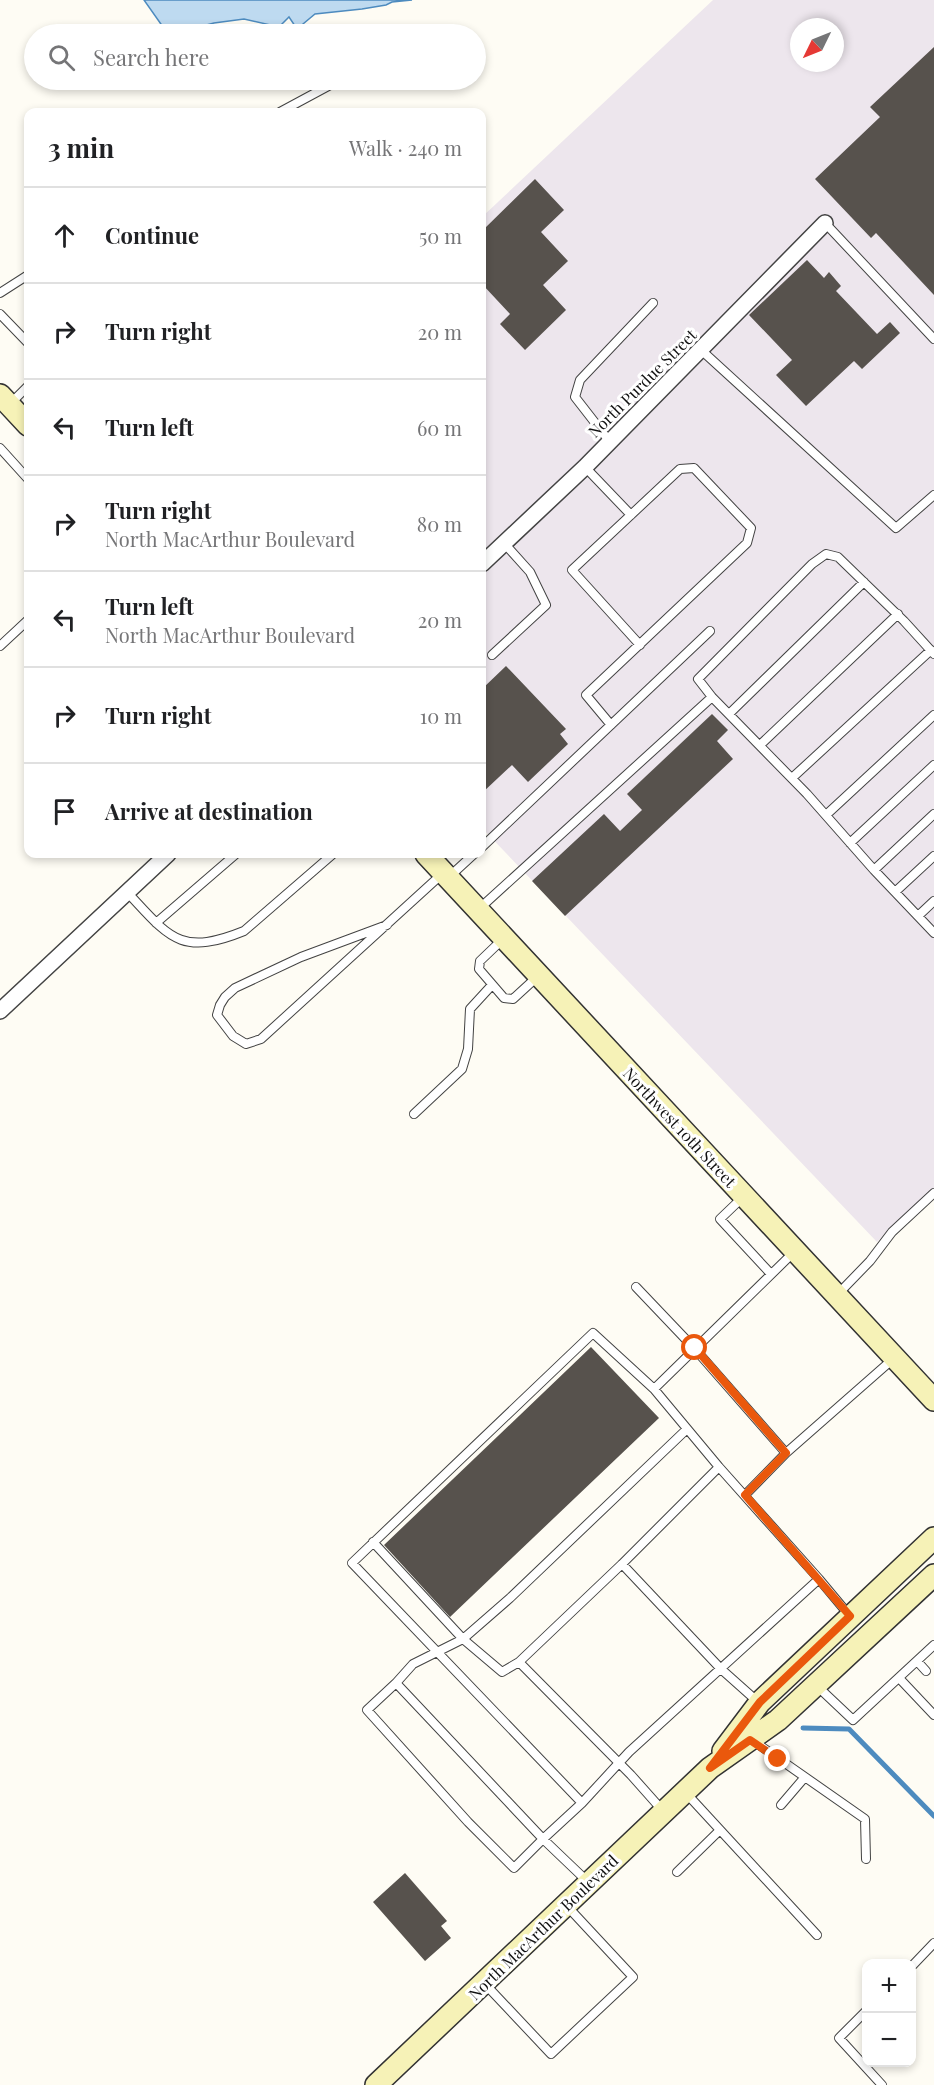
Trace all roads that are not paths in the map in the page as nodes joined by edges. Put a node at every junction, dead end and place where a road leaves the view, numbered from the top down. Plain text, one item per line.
1 (321, 90) edge
2 (287, 108) edge
3 (825, 223) joint
4 (24, 278) edge
5 (0, 293) edge
6 (653, 303) dead end
7 (0, 314) edge
8 (24, 339) edge
9 (934, 339) edge
10 (700, 350) junction
11 (24, 388) edge
12 (5, 400) edge
13 (24, 421) edge
14 (610, 442) junction
15 (0, 448) edge
16 (585, 466) junction
17 (24, 475) edge
18 (934, 495) edge
19 (631, 515) junction
20 (504, 543) junction
21 (486, 557) edge
22 (864, 582) junction
23 (898, 615) junction
24 (24, 624) edge
25 (710, 631) dead end
26 (640, 645) junction
27 (0, 646) edge
28 (932, 652) edge
29 (492, 655) dead end
30 (712, 697) junction
31 (729, 714) junction
32 (934, 715) edge
33 (611, 725) junction
34 (760, 745) junction
35 (934, 765) edge
36 (792, 778) junction
37 (934, 814) edge
38 (826, 815) junction
39 (486, 843) edge
40 (850, 843) junction
41 (934, 856) edge
42 (164, 858) edge
43 (231, 858) edge
44 (328, 858) edge
45 (430, 858) edge
46 (469, 858) edge
47 (874, 870) junction
48 (446, 875) junction
49 (127, 892) junction
50 (896, 892) junction
51 (934, 901) edge
52 (478, 910) junction
53 (918, 916) junction
54 (156, 923) junction
55 (387, 925) junction
56 (934, 933) edge
57 (504, 938) junction
58 (539, 975) junction
59 (492, 985) junction
60 (0, 1011) edge
61 (414, 1114) dead end
62 (934, 1192) edge
63 (744, 1196) junction
64 (795, 1250) junction
65 (771, 1274) junction
66 (636, 1287) dead end
67 (837, 1295) junction
68 (695, 1348) junction
69 (894, 1358) junction
70 (654, 1389) junction
71 (934, 1400) edge
72 (687, 1428) junction
73 (786, 1453) junction
74 (719, 1467) junction
75 (745, 1495) junction
76 (934, 1538) edge
77 (373, 1542) junction
78 (622, 1564) junction
79 (934, 1575) edge
80 (819, 1579) junction
81 (850, 1616) junction
82 (463, 1639) junction
83 (933, 1648) edge
84 (438, 1652) junction
85 (917, 1661) junction
86 (519, 1662) junction
87 (721, 1669) junction
88 (926, 1671) dead end
89 (899, 1678) junction
90 (396, 1683) junction
91 (816, 1685) junction
92 (759, 1703) junction
93 (933, 1711) edge
94 (750, 1740) junction
95 (618, 1763) junction
96 (710, 1768) junction
97 (805, 1777) junction
98 (685, 1792) junction
99 (582, 1803) junction
100 (781, 1804) dead end
101 (664, 1812) junction
102 (720, 1830) junction
103 (543, 1839) junction
104 (866, 1859) dead end
105 (677, 1872) dead end
106 (589, 1883) junction
107 (566, 1905) junction
108 (817, 1935) dead end
109 (934, 1943) edge
110 (916, 1962) edge
111 (484, 1983) junction
112 (865, 2013) edge
113 (376, 2085) edge
114 (882, 2085) edge

1 - 2 lane
3 - 9 lane
3 - 10 street, North Purdue Street
4 - 5 lane
6 - 14 lane
7 - 8 lane
10 - 14 street, North Purdue Street
10 - 18 lane
11 - 12 lane
12 - 13 main road
14 - 16 street, North Purdue Street
15 - 17 lane
16 - 19 lane
16 - 20 street, North Purdue Street
19 - 26 lane
19 - 26 lane
20 - 21 street, North Purdue Street
20 - 29 lane
22 - 23 lane
22 - 30 lane
22 - 31 lane
23 - 28 lane
23 - 34 lane
24 - 27 lane
25 - 33 lane
26 - 33 lane
28 - 36 lane
30 - 31 lane
30 - 52 lane
31 - 34 lane
32 - 38 lane
33 - 39 lane
34 - 36 lane
35 - 40 lane
36 - 38 lane
37 - 47 lane
38 - 40 lane
40 - 47 lane
41 - 50 lane
42 - 49 street
43 - 54 lane
44 - 54 lane
45 - 48 main road, Northwest 10th Street
46 - 48 lane
47 - 50 lane
48 - 52 main road, Northwest 10th Street
48 - 55 lane
49 - 54 lane
49 - 60 street
50 - 53 lane
51 - 53 lane
52 - 57 main road, Northwest 10th Street
53 - 56 lane
55 - 55 lane
57 - 58 main road, Northwest 10th Street
57 - 59 lane
58 - 59 lane
58 - 63 main road, Northwest 10th Street
59 - 61 lane
62 - 67 lane
63 - 64 main road, Northwest 10th Street
63 - 65 lane
64 - 65 lane
64 - 67 main road, Northwest 10th Street
65 - 68 lane
66 - 68 lane
67 - 69 main road, Northwest 10th Street
68 - 70 lane
68 - 73 lane
69 - 71 main road, Northwest 10th Street
69 - 73 lane
70 - 72 lane
70 - 77 lane
72 - 74 lane
72 - 82 lane
73 - 75 lane
74 - 75 lane
74 - 78 lane
75 - 80 lane
76 - 81 main road, North MacArthur Boulevard
77 - 82 lane
77 - 84 lane
78 - 86 lane
78 - 87 lane
79 - 91 main road, North MacArthur Boulevard
80 - 81 lane
80 - 87 lane
81 - 92 main road, North MacArthur Boulevard
82 - 84 lane
82 - 86 lane
83 - 85 lane
84 - 90 lane
84 - 99 lane
85 - 88 lane
85 - 89 lane
86 - 95 lane
87 - 92 lane
87 - 95 lane
89 - 91 lane
89 - 93 lane
90 - 103 lane
90 - 103 lane
91 - 94 main road, North MacArthur Boulevard
92 - 96 main road, North MacArthur Boulevard
94 - 96 main road, North MacArthur Boulevard
94 - 97 lane
95 - 99 lane
95 - 101 lane
96 - 98 main road, North MacArthur Boulevard
97 - 100 lane
97 - 104 lane
98 - 101 main road, North MacArthur Boulevard
98 - 102 lane
99 - 103 lane
101 - 106 main road, North MacArthur Boulevard
102 - 105 lane
102 - 108 lane
103 - 106 lane
106 - 107 main road, North MacArthur Boulevard
107 - 111 main road, North MacArthur Boulevard
107 - 111 lane
109 - 110 lane
111 - 113 main road, North MacArthur Boulevard
112 - 114 lane

